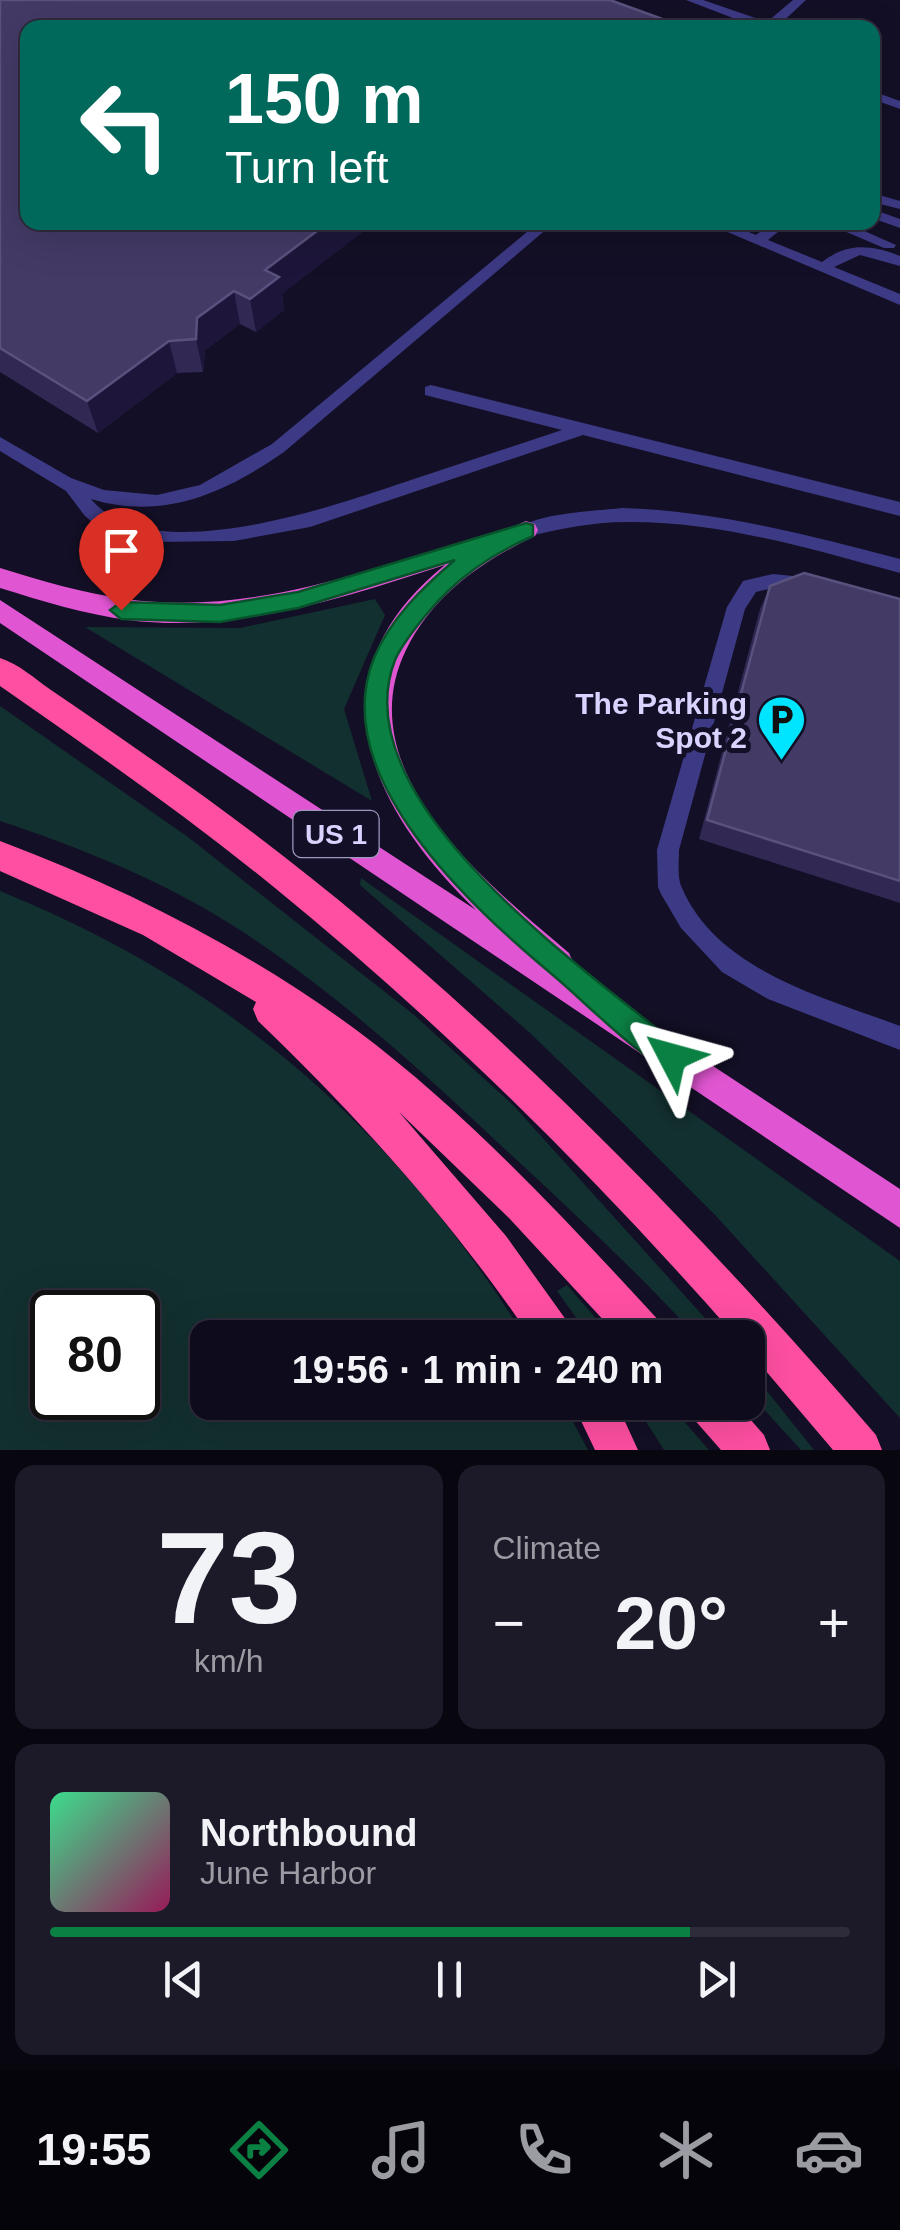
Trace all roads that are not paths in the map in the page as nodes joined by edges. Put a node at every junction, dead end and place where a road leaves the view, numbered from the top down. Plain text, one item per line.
1 (692, 0) edge
2 (800, 0) edge
3 (749, 20) edge
4 (777, 20) edge
5 (538, 230) edge
6 (729, 230) edge
7 (773, 230) edge
8 (851, 230) edge
9 (757, 242) junction
10 (900, 249) edge
11 (900, 262) edge
12 (823, 269) junction
13 (900, 300) edge
14 (432, 391) dead end
15 (583, 429) junction
16 (0, 443) edge
17 (72, 486) junction
18 (900, 509) edge
19 (526, 530) junction
20 (900, 566) edge
21 (0, 578) edge
22 (824, 590) edge
23 (0, 610) edge
24 (0, 670) edge
25 (0, 856) edge
26 (168, 932) junction
27 (900, 1038) edge
28 (672, 1057) junction
29 (900, 1210) edge
30 (541, 1320) edge
31 (631, 1320) edge
32 (604, 1420) edge
33 (606, 1420) edge
34 (722, 1420) edge
35 (618, 1450) edge
36 (625, 1450) edge
37 (748, 1450) edge
38 (860, 1450) edge

1 - 3 lane
2 - 4 lane
5 - 17 lane
6 - 9 lane
7 - 9 lane
8 - 10 lane
9 - 12 lane
11 - 12 lane
12 - 13 lane
14 - 15 lane
15 - 17 lane
15 - 18 lane
16 - 17 lane
19 - 20 lane
19 - 21 highway
19 - 28 highway
22 - 27 lane
23 - 28 highway, US 1
24 - 38 highway
25 - 26 highway
26 - 30 highway
26 - 31 highway
28 - 29 highway, US 1
32 - 35 highway
33 - 36 highway
34 - 37 highway

